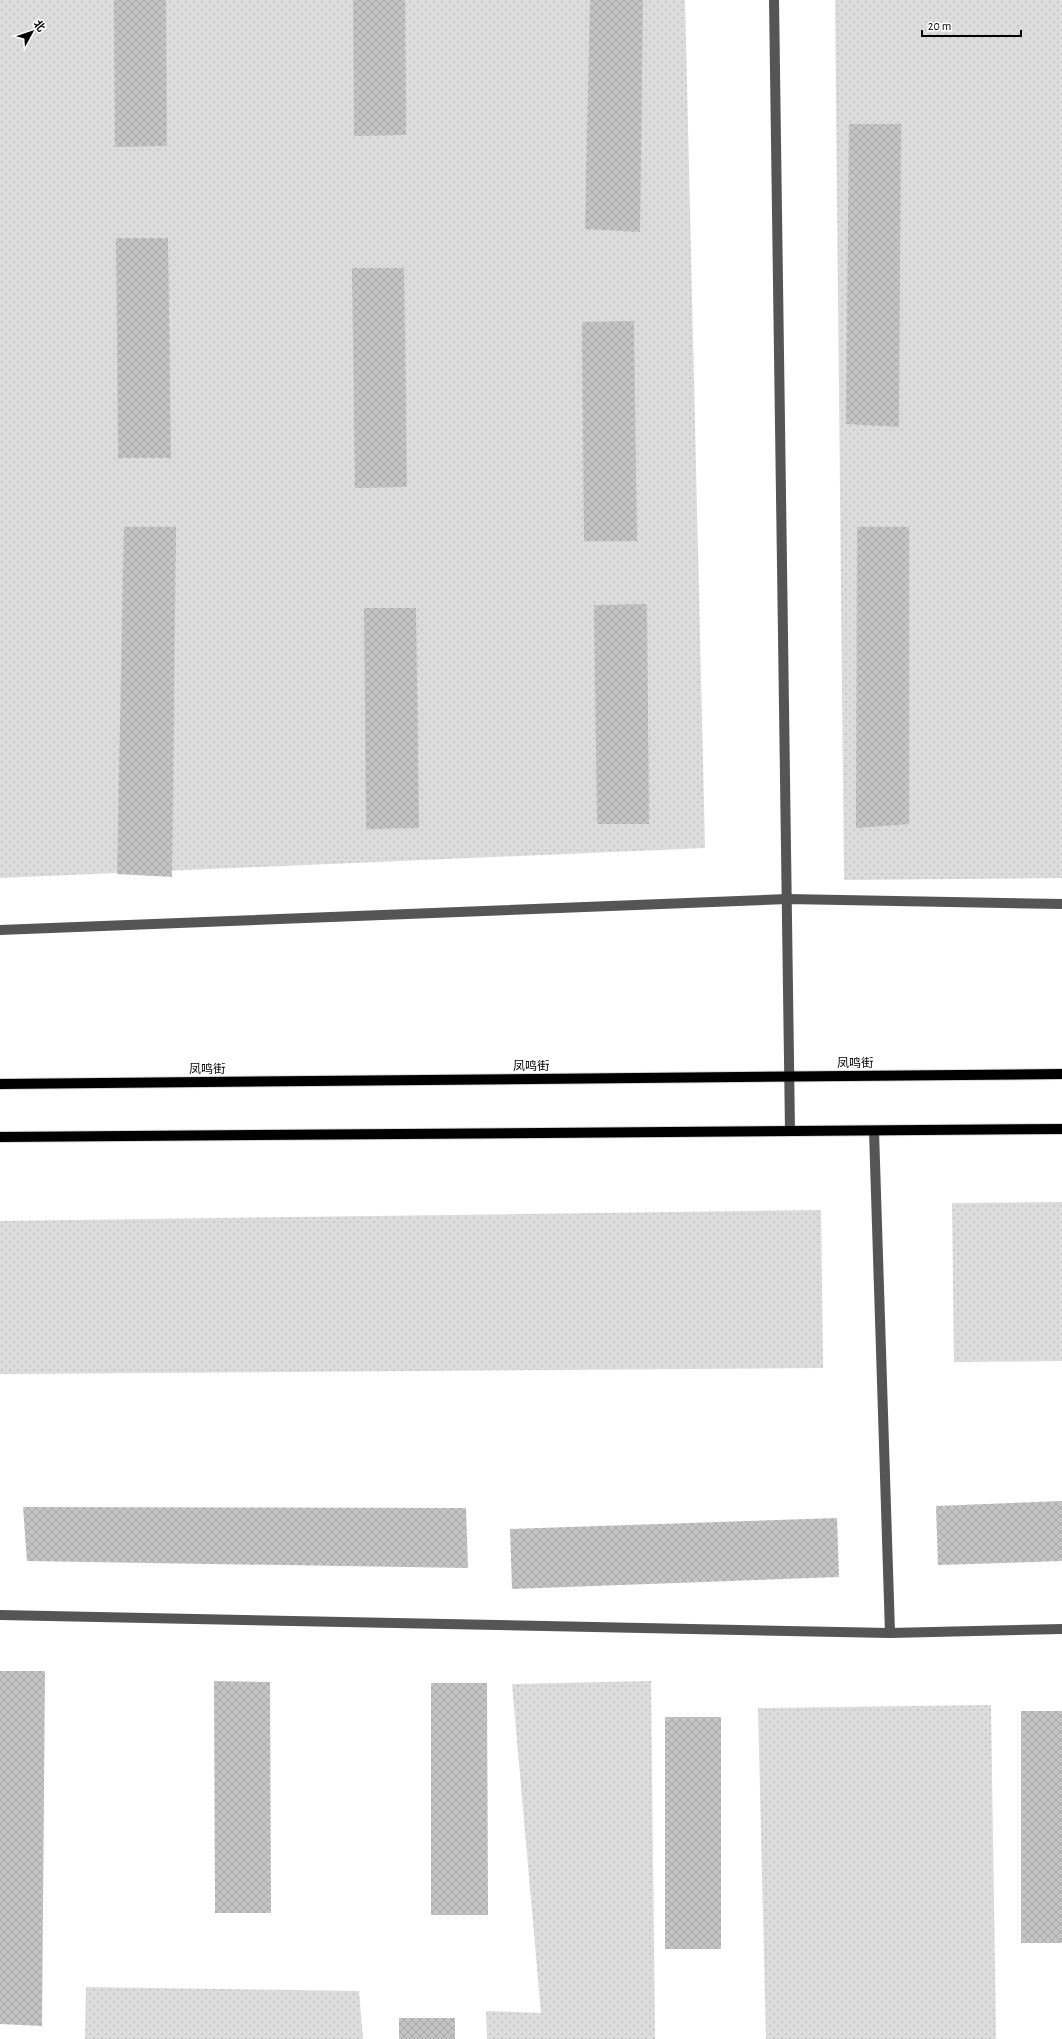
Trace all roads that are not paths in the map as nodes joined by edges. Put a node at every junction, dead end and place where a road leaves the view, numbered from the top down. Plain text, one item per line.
1 (774, 0) edge
2 (787, 899) junction
3 (1062, 904) edge
4 (0, 930) edge
5 (1062, 1074) edge
6 (790, 1077) junction
7 (0, 1084) edge
8 (1062, 1130) edge
9 (790, 1131) junction
10 (874, 1131) junction
11 (0, 1137) edge
12 (0, 1615) edge
13 (1062, 1629) edge
14 (890, 1633) junction

1 - 2 street
2 - 3 street
2 - 4 street
2 - 6 street
5 - 6 main road, 凤鸣街
6 - 7 main road, 凤鸣街
6 - 9 street
8 - 10 main road
9 - 10 main road
9 - 11 main road
10 - 14 street
12 - 14 street
13 - 14 street

